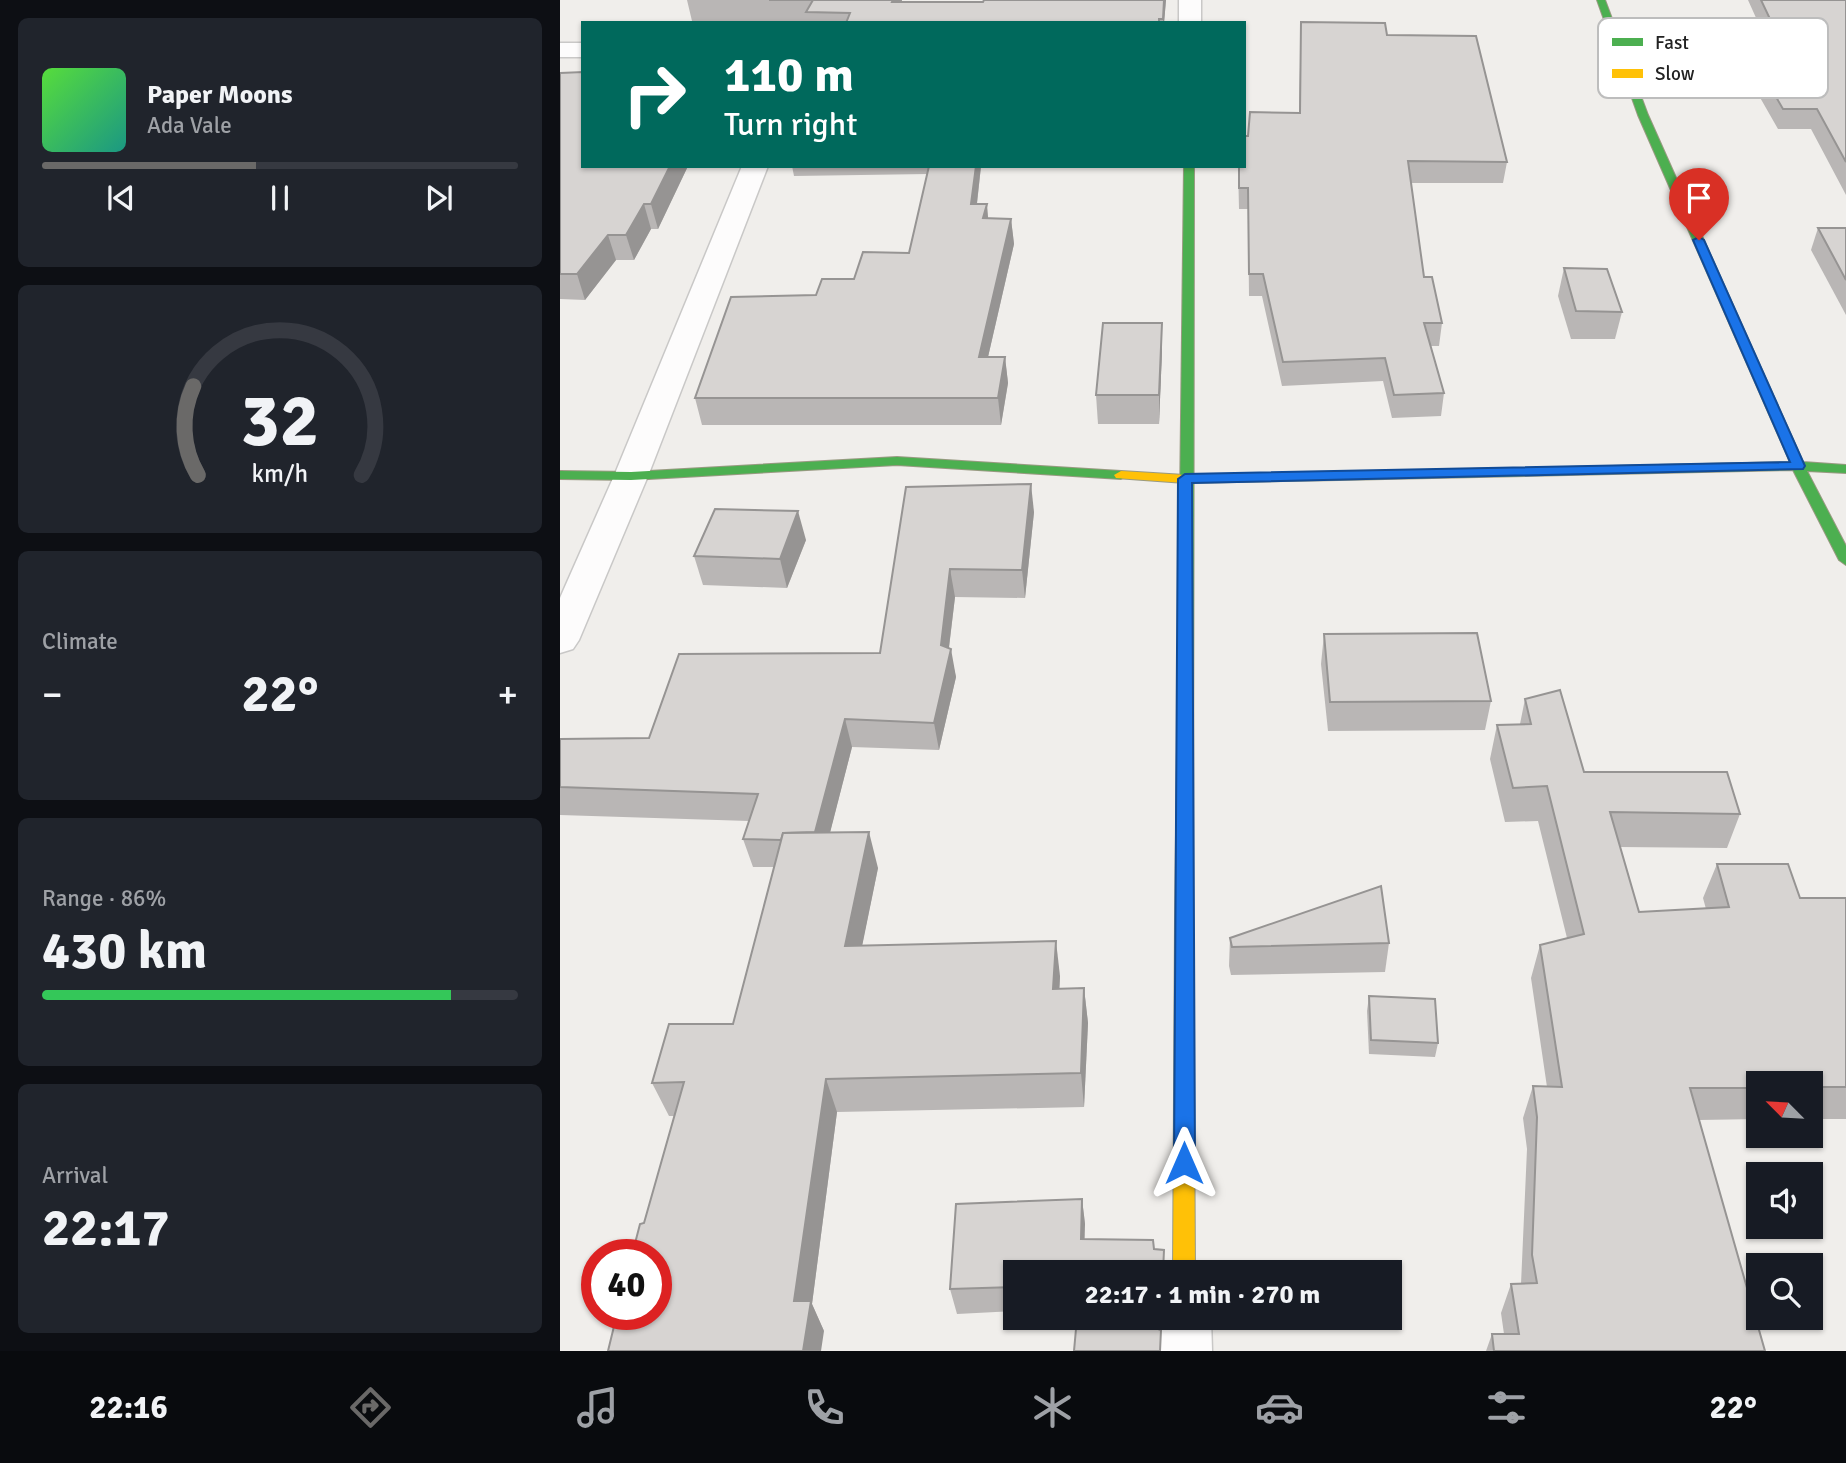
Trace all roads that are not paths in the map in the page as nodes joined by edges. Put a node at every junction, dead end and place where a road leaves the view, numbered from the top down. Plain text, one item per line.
1 (1190, 0) edge
2 (1601, 0) edge
3 (1608, 18) edge
4 (1190, 21) edge
5 (560, 50) edge
6 (581, 50) edge
7 (1637, 98) edge
8 (754, 168) edge
9 (1189, 168) edge
10 (1798, 466) junction
11 (1846, 469) edge
12 (560, 475) edge
13 (631, 476) junction
14 (1185, 479) junction
15 (1846, 560) edge
16 (560, 640) edge
17 (1184, 1260) edge
18 (1184, 1330) edge
19 (1184, 1351) edge

1 - 4 street
2 - 3 street
5 - 6 street
7 - 10 street
8 - 13 street
9 - 14 street
10 - 11 street
10 - 14 street
10 - 15 street
12 - 13 street
13 - 14 street
13 - 16 street
14 - 17 street
18 - 19 street

